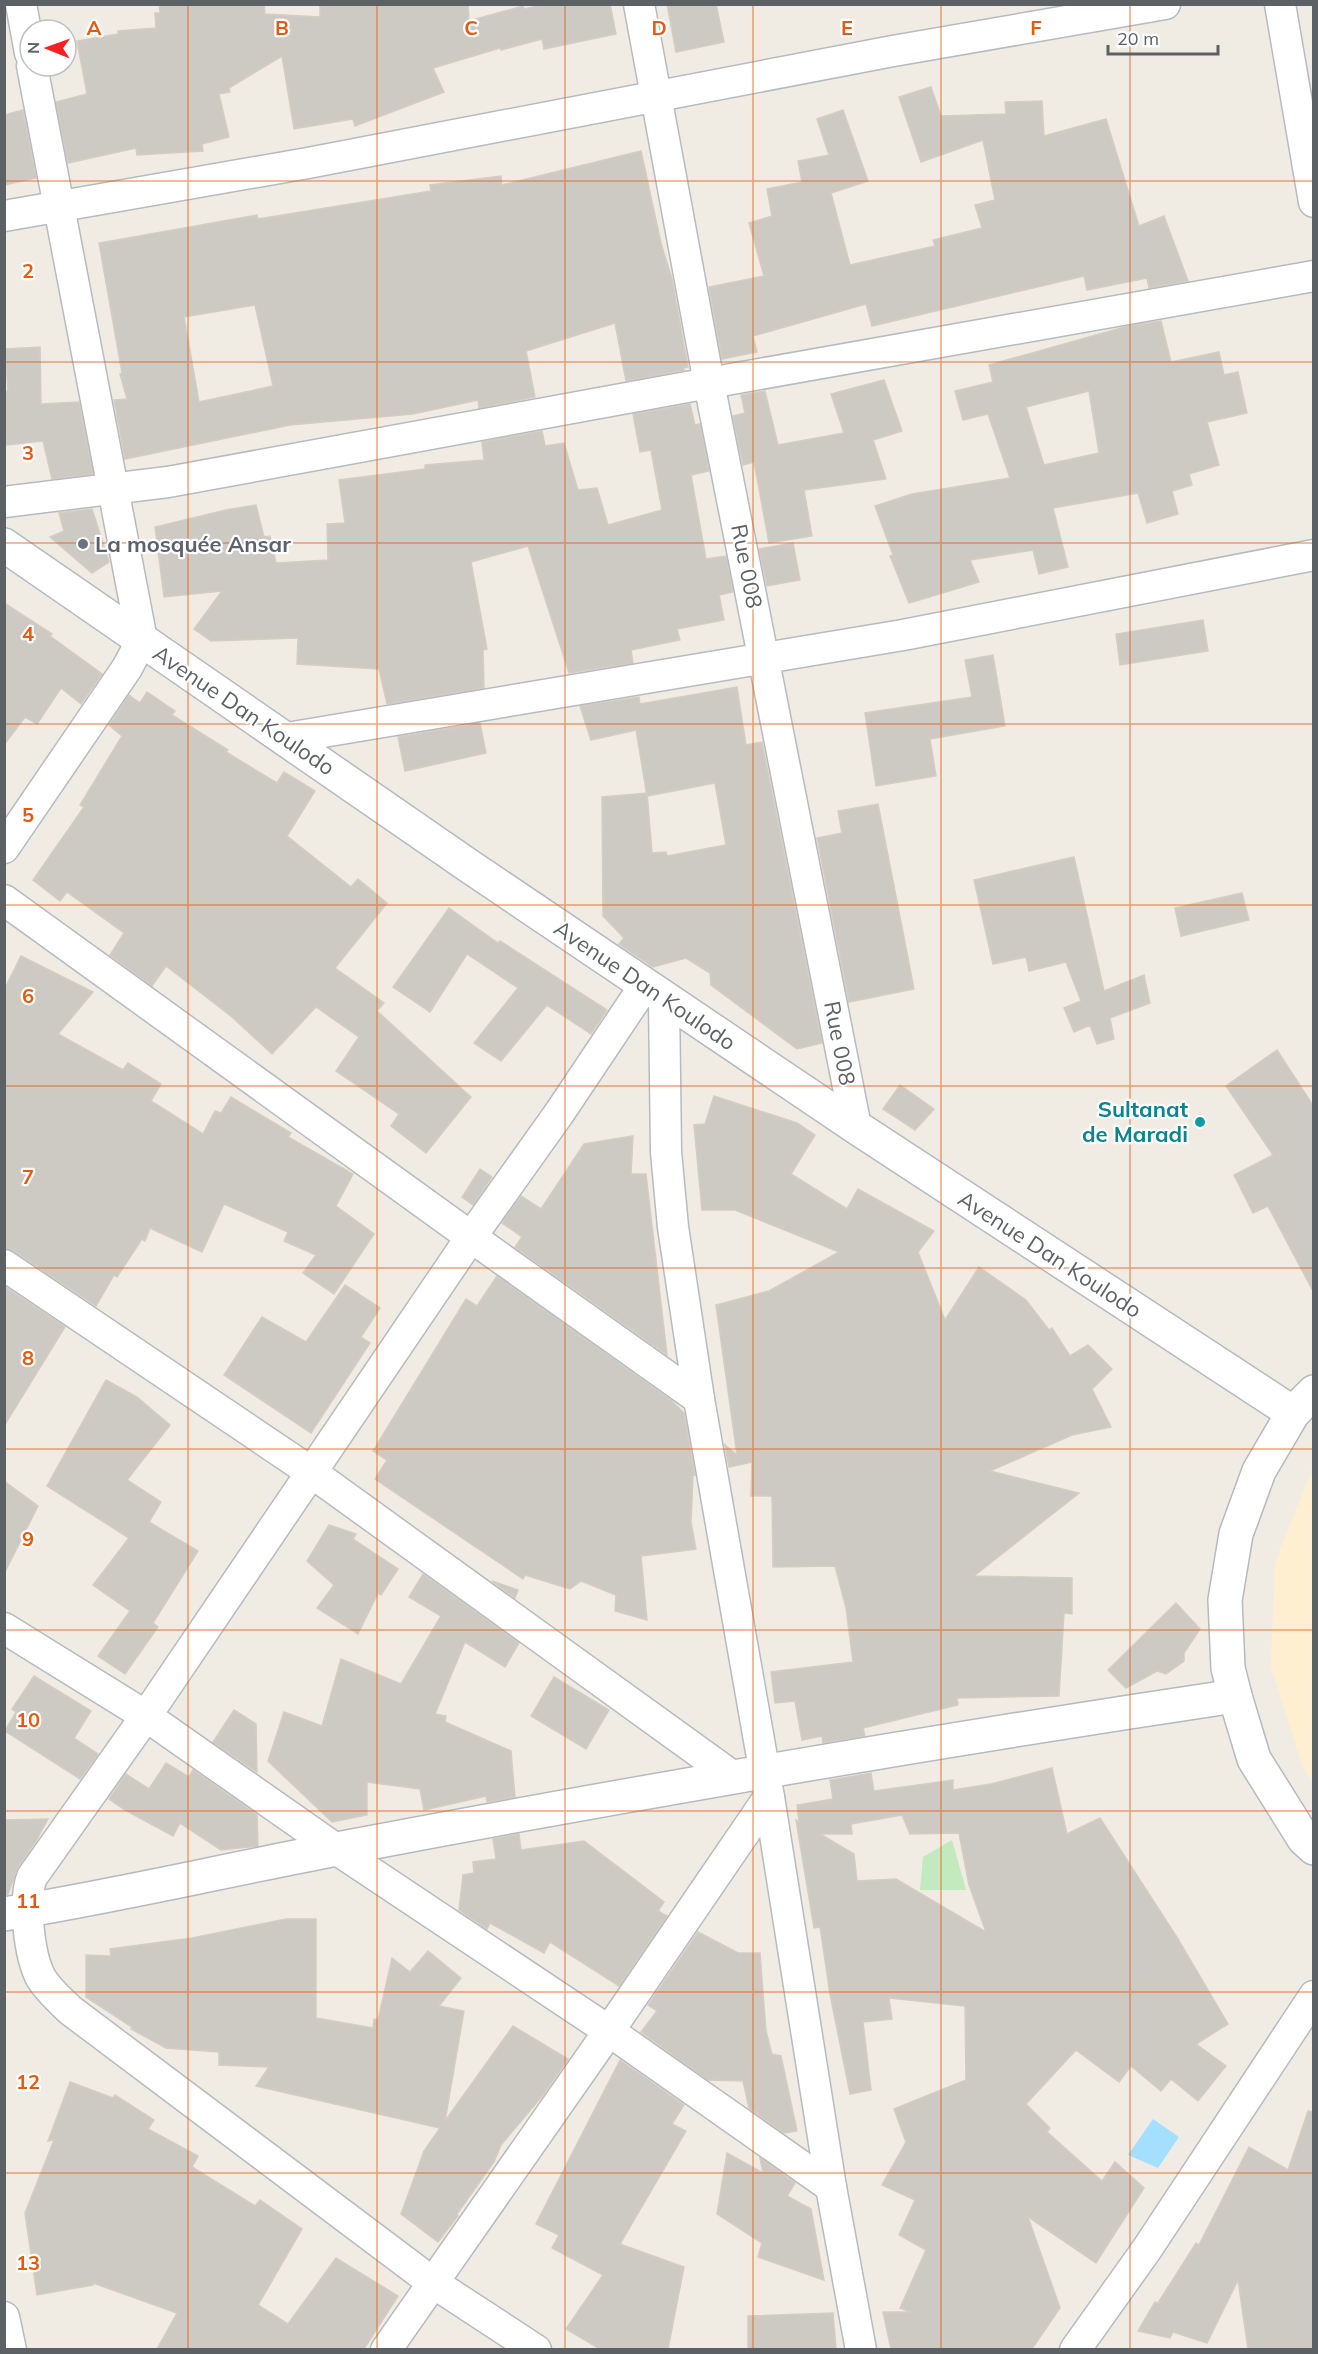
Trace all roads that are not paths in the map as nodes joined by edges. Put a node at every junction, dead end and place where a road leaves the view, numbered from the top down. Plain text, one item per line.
1 (639, 4) edge
2 (1166, 4) edge
3 (1280, 4) edge
4 (34, 78) edge
5 (654, 98) junction
6 (1314, 202) edge
7 (59, 208) junction
8 (4, 216) edge
9 (1314, 276) edge
10 (709, 383) junction
11 (112, 490) junction
12 (4, 502) edge
13 (4, 545) edge
14 (1314, 555) edge
15 (142, 640) junction
16 (765, 658) junction
17 (288, 738) junction
18 (4, 848) edge
19 (4, 900) edge
20 (655, 991) junction
21 (856, 1127) junction
22 (471, 1237) junction
23 (4, 1264) edge
24 (699, 1399) junction
25 (1303, 1403) edge
26 (311, 1472) junction
27 (4, 1628) edge
28 (1235, 1696) junction
29 (146, 1716) junction
30 (732, 1776) junction
31 (766, 1783) junction
32 (1314, 1848) edge
33 (336, 1849) junction
34 (16, 1912) edge
35 (1314, 1995) edge
36 (609, 2031) junction
37 (831, 2187) junction
38 (432, 2282) junction
39 (386, 2349) edge
40 (536, 2349) edge
41 (861, 2349) edge
42 (1075, 2349) edge

1 - 5 street, Rue 008
2 - 5 street
3 - 6 street
4 - 7 street
5 - 7 street
5 - 10 street, Rue 008
7 - 8 street
7 - 11 street
9 - 10 street
10 - 11 street
10 - 16 street, Rue 008
11 - 12 street
11 - 15 street
13 - 15 street, Avenue Dan Koulodo
14 - 16 street
15 - 17 street, Avenue Dan Koulodo
15 - 18 street
16 - 17 street
16 - 21 street, Rue 008
17 - 20 street, Avenue Dan Koulodo
19 - 22 street
20 - 21 street, Avenue Dan Koulodo
20 - 22 street
20 - 24 street
21 - 25 street, Avenue Dan Koulodo
22 - 24 street
22 - 26 street
23 - 26 street
24 - 31 street
25 - 28 street
26 - 29 street
26 - 30 street
27 - 29 street
28 - 31 street
28 - 32 street
29 - 33 street
29 - 34 street
30 - 31 street
30 - 33 street
31 - 36 street
31 - 37 street
33 - 34 street
33 - 36 street
34 - 38 street
35 - 42 street
36 - 37 street
36 - 38 street
37 - 41 street
38 - 39 street
38 - 40 street

